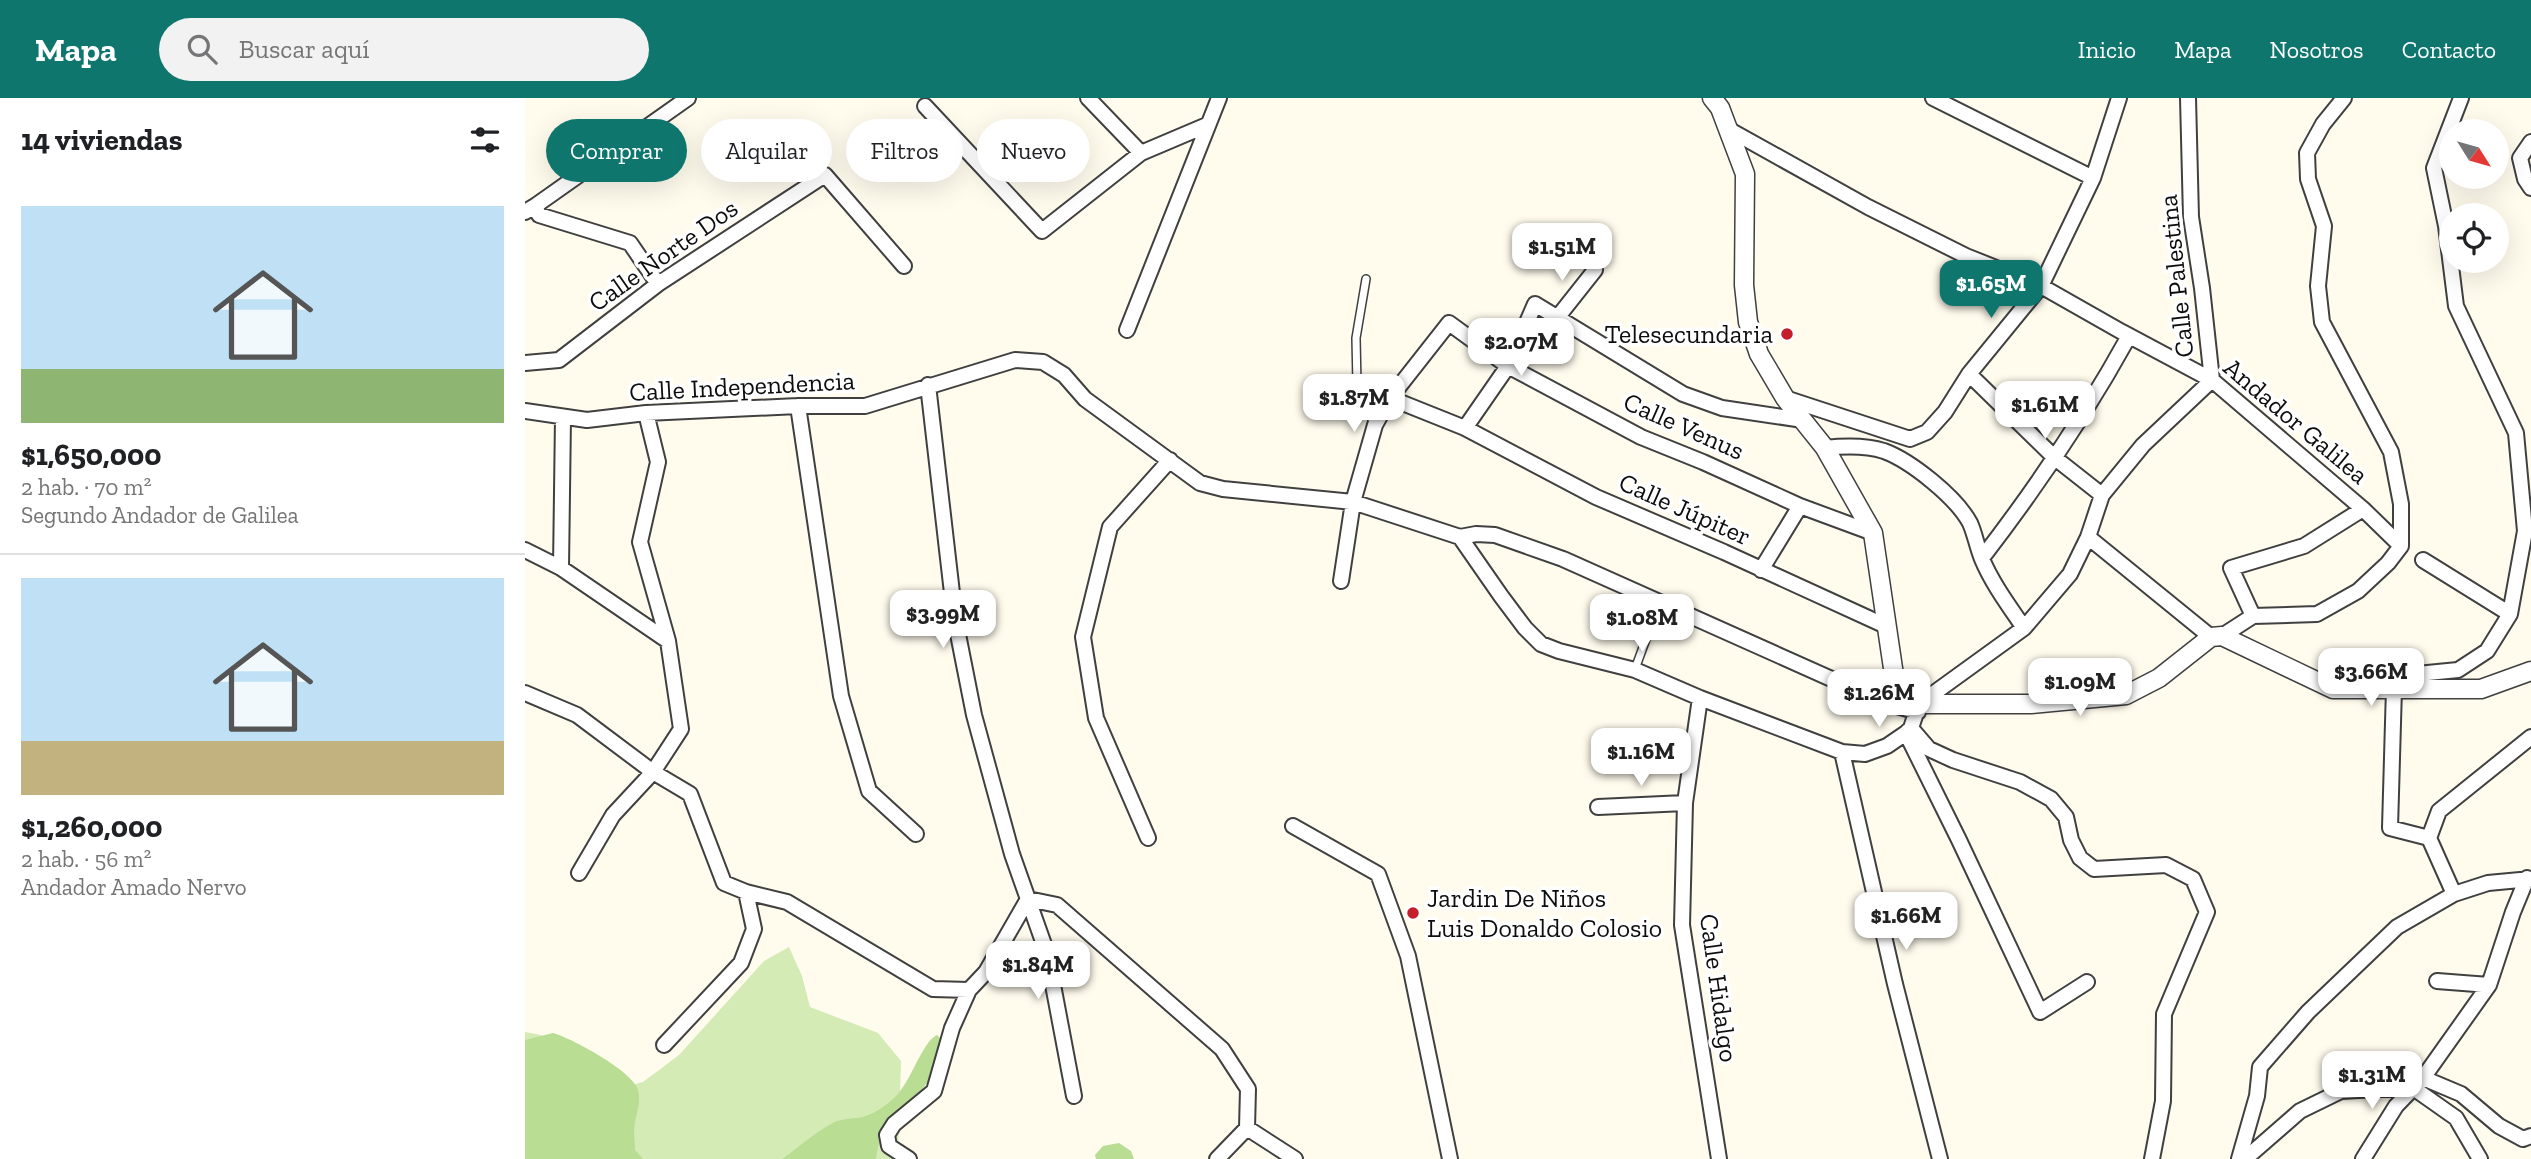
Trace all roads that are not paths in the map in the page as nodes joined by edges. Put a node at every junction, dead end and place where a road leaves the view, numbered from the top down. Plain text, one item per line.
1 (688, 98) edge
2 (1089, 98) edge
3 (1219, 98) edge
4 (1712, 98) edge
5 (1933, 98) edge
6 (2119, 98) edge
7 (2188, 98) edge
8 (2344, 98) edge
9 (2461, 98) edge
10 (925, 106) dead end
11 (1207, 125) junction
12 (1728, 129) junction
13 (2531, 142) edge
14 (1141, 153) junction
15 (2093, 178) junction
16 (2531, 188) edge
17 (530, 209) edge
18 (904, 266) dead end
19 (1595, 270) dead end
20 (1366, 279) dead end
21 (658, 284) junction
22 (2041, 286) junction
23 (1557, 318) junction
24 (1127, 330) dead end
25 (2129, 336) junction
26 (525, 363) edge
27 (1508, 366) junction
28 (1969, 374) junction
29 (2212, 380) junction
30 (928, 385) junction
31 (1390, 398) junction
32 (1785, 398) junction
33 (797, 406) junction
34 (525, 411) edge
35 (646, 413) junction
36 (562, 417) junction
37 (1803, 421) junction
38 (1375, 425) junction
39 (1465, 428) junction
40 (1825, 448) junction
41 (2055, 458) junction
42 (1170, 460) junction
43 (2102, 495) junction
44 (1353, 502) junction
45 (1800, 506) junction
46 (2363, 509) junction
47 (1873, 533) junction
48 (1460, 537) junction
49 (2088, 537) junction
50 (2401, 546) junction
51 (525, 550) edge
52 (1982, 558) junction
53 (2423, 560) dead end
54 (561, 568) junction
55 (1761, 570) junction
56 (1341, 581) dead end
57 (2510, 614) junction
58 (2253, 616) junction
59 (1888, 627) junction
60 (2024, 628) junction
61 (1649, 631) dead end
62 (2216, 637) junction
63 (668, 641) junction
64 (1635, 670) junction
65 (2531, 671) edge
66 (2394, 688) junction
67 (525, 693) edge
68 (1700, 698) junction
69 (1918, 708) junction
70 (1908, 731) junction
71 (2531, 737) edge
72 (1842, 752) junction
73 (653, 772) junction
74 (1685, 803) junction
75 (1598, 807) dead end
76 (1293, 826) dead end
77 (916, 834) dead end
78 (1148, 838) dead end
79 (2429, 838) junction
80 (579, 873) dead end
81 (2529, 878) edge
82 (746, 892) junction
83 (2454, 894) junction
84 (1028, 899) junction
85 (2437, 981) dead end
86 (2087, 982) dead end
87 (2489, 985) junction
88 (969, 990) junction
89 (664, 1045) dead end
90 (2417, 1083) junction
91 (1074, 1096) dead end
92 (1247, 1128) junction
93 (2531, 1136) edge
94 (909, 1159) edge
95 (1217, 1159) edge
96 (1295, 1159) edge
97 (1450, 1159) edge
98 (1719, 1159) edge
99 (1940, 1159) edge
100 (2152, 1159) edge
101 (2239, 1159) edge
102 (2245, 1159) edge
103 (2363, 1159) edge
104 (2480, 1159) edge

1 - 17 street
2 - 14 street
3 - 11 street
4 - 12 street
5 - 15 street
6 - 15 street
7 - 29 street, Calle Palestina
8 - 50 street
9 - 57 street
10 - 14 street
11 - 14 street
11 - 24 street
12 - 22 street, Andador Galilea
12 - 32 street
13 - 16 street
15 - 22 street
17 - 21 street
18 - 21 street, Calle Norte Dos
19 - 23 street
20 - 38 lane
21 - 26 street, Calle Norte Dos
22 - 25 street, Andador Galilea
22 - 28 street
23 - 27 street
23 - 37 street
25 - 29 street, Andador Galilea
25 - 41 street
27 - 31 street, Calle Venus
27 - 39 street
27 - 45 street, Calle Venus
28 - 32 street
28 - 41 street
29 - 43 street, Calle Palestina
29 - 46 street, Andador Galilea
30 - 33 street, Calle Independencia
30 - 42 street, Calle Independencia
30 - 84 street
31 - 38 street
31 - 39 street, Calle Júpiter
32 - 37 street
33 - 35 street, Calle Independencia
33 - 77 street
34 - 36 street, Calle Independencia
35 - 36 street, Calle Independencia
35 - 63 street
36 - 54 street
37 - 40 street
38 - 44 street
39 - 55 street, Calle Júpiter
40 - 47 street
40 - 52 street
41 - 43 street
41 - 52 street
42 - 44 street, Calle Independencia
42 - 78 street
43 - 49 street, Calle Palestina
44 - 48 street, Calle Independencia
44 - 56 street
45 - 47 street, Calle Venus
45 - 55 street
46 - 50 street, Andador Galilea
46 - 58 street
47 - 59 street
48 - 64 street
48 - 69 street
49 - 60 street, Calle Palestina
49 - 62 street
50 - 58 street
51 - 54 street
52 - 60 street
53 - 57 street
54 - 63 street
55 - 59 street, Calle Júpiter
57 - 66 street
58 - 62 street
59 - 69 street
60 - 69 street, Calle Palestina
61 - 64 lane
62 - 66 street
62 - 69 street
63 - 73 street
64 - 68 street
65 - 66 street
66 - 79 street
67 - 73 street
68 - 72 street
68 - 74 street, Calle Hidalgo
69 - 70 street
70 - 72 street
70 - 86 street
70 - 100 street
71 - 79 street
72 - 99 street
73 - 80 street
73 - 82 street
74 - 75 street
74 - 98 street, Calle Hidalgo
76 - 97 street
79 - 83 street
81 - 83 street
81 - 87 street
82 - 88 street
82 - 89 street
83 - 101 street
84 - 88 street
84 - 91 street
84 - 92 street
85 - 87 street
87 - 90 street
88 - 94 street
90 - 93 street
90 - 102 street
90 - 103 street
90 - 104 street
92 - 95 street
92 - 96 street

